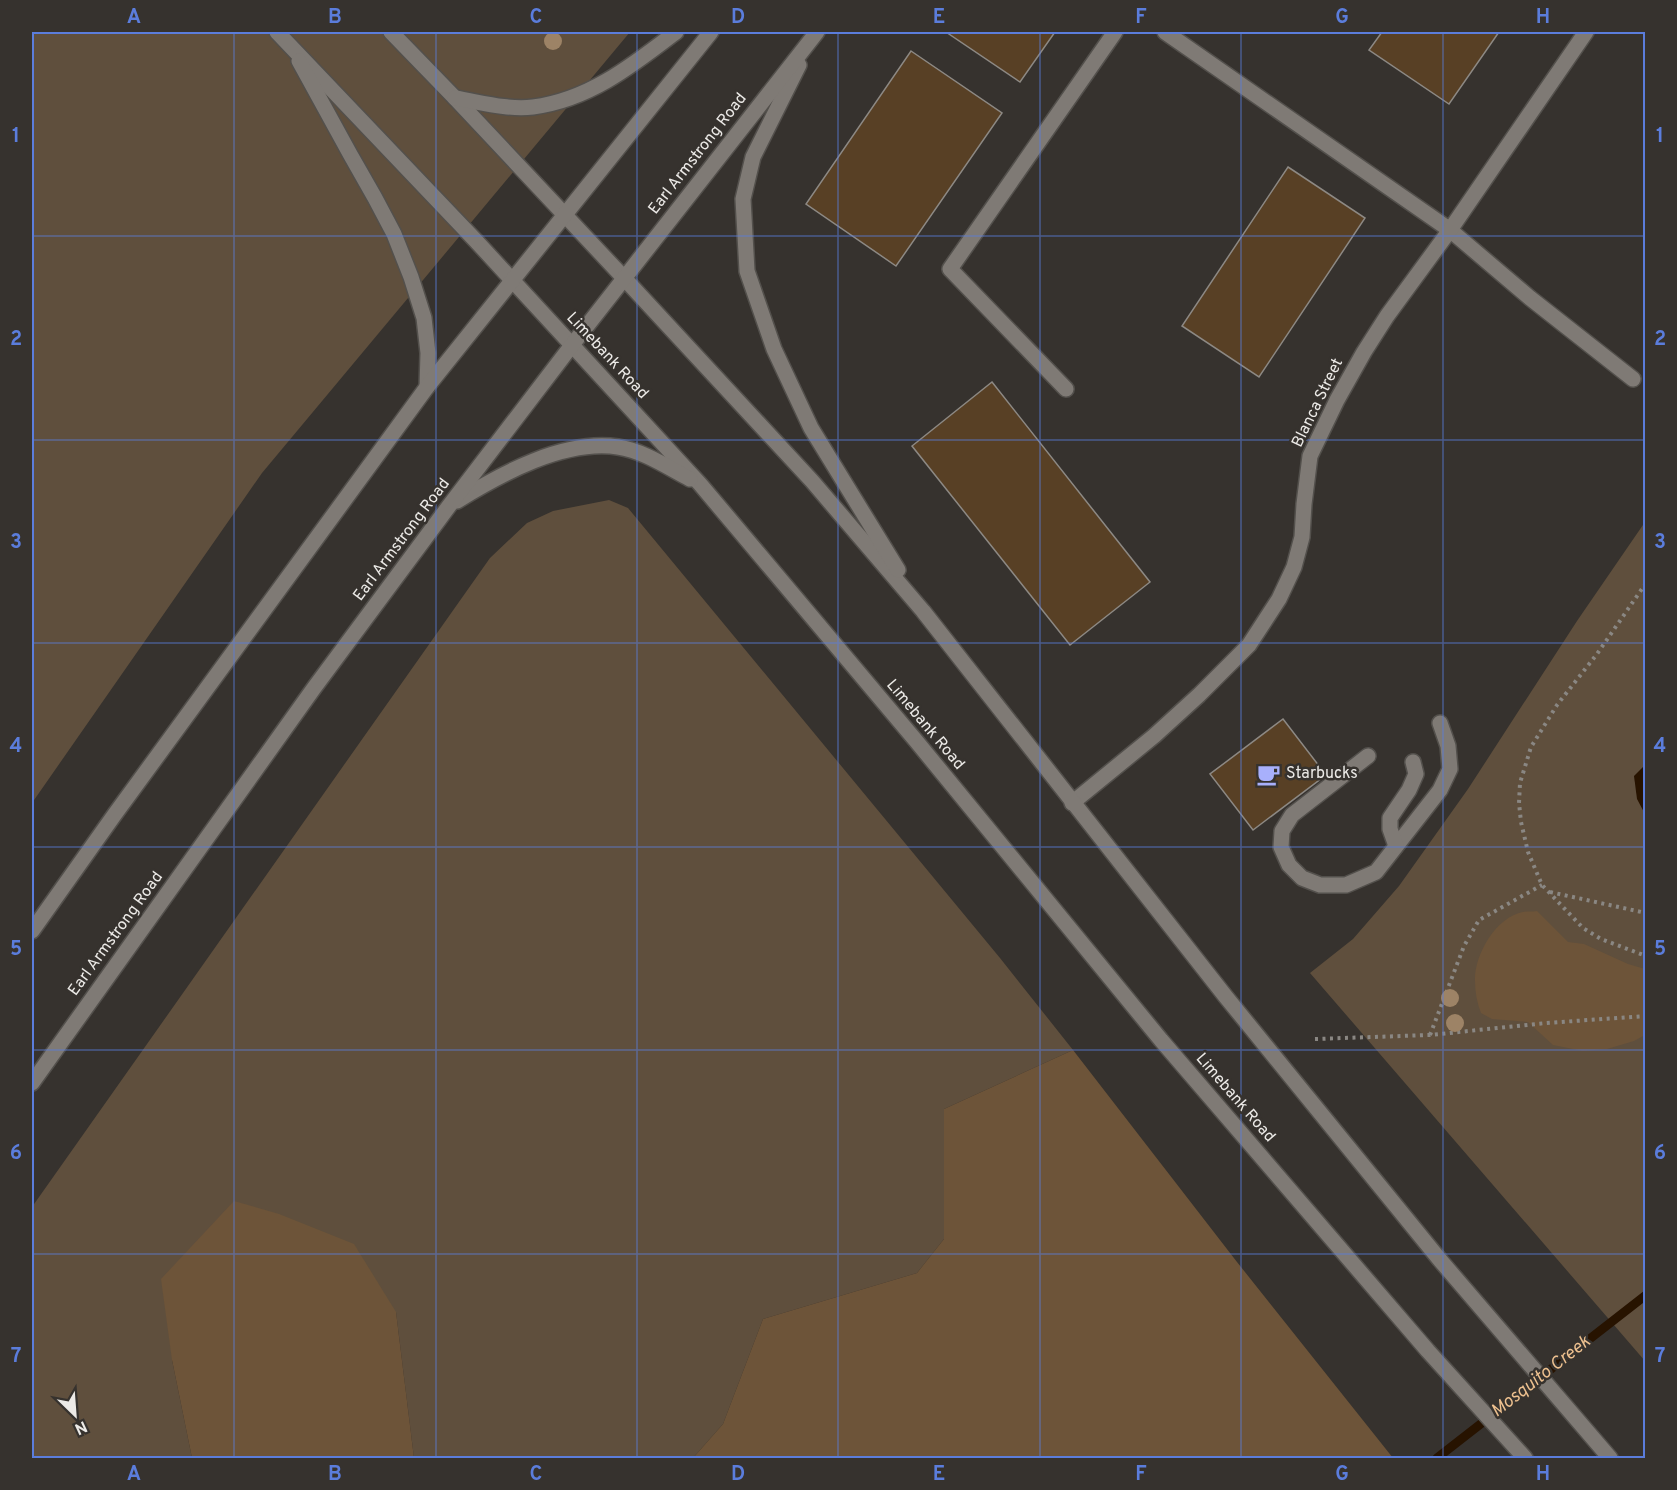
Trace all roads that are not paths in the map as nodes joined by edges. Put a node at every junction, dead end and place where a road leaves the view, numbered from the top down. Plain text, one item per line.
1 (277, 32) edge
2 (391, 32) edge
3 (676, 32) edge
4 (711, 32) edge
5 (1115, 32) edge
6 (1165, 32) edge
7 (1586, 32) edge
8 (815, 34) edge
9 (289, 43) junction
10 (455, 98) junction
11 (566, 216) junction
12 (1450, 230) junction
13 (624, 278) junction
14 (513, 281) junction
15 (572, 345) junction
16 (1633, 380) dead end
17 (427, 387) junction
18 (1066, 388) dead end
19 (700, 484) junction
20 (450, 506) junction
21 (923, 611) junction
22 (1440, 723) dead end
23 (1368, 756) dead end
24 (1413, 762) dead end
25 (1072, 803) junction
26 (1396, 846) junction
27 (32, 931) edge
28 (32, 1083) edge
29 (1605, 1453) edge
30 (1525, 1458) edge

1 - 9 main road, Limebank Road
2 - 10 main road
3 - 10 main road
4 - 11 main road
5 - 18 main road
6 - 12 main road
7 - 12 main road, Blanca Street
8 - 13 main road, Earl Armstrong Road
8 - 21 main road
9 - 14 main road, Limebank Road
9 - 17 main road
10 - 11 main road
11 - 13 main road
11 - 14 main road
12 - 16 main road
12 - 25 main road, Blanca Street
13 - 15 main road, Earl Armstrong Road
13 - 21 main road
14 - 15 main road, Limebank Road
14 - 17 main road
15 - 19 main road, Limebank Road
15 - 20 main road, Earl Armstrong Road
17 - 27 main road
19 - 20 main road
19 - 30 main road, Limebank Road
20 - 28 main road, Earl Armstrong Road
21 - 25 main road
22 - 26 main road
23 - 26 main road
24 - 26 main road
25 - 29 main road

